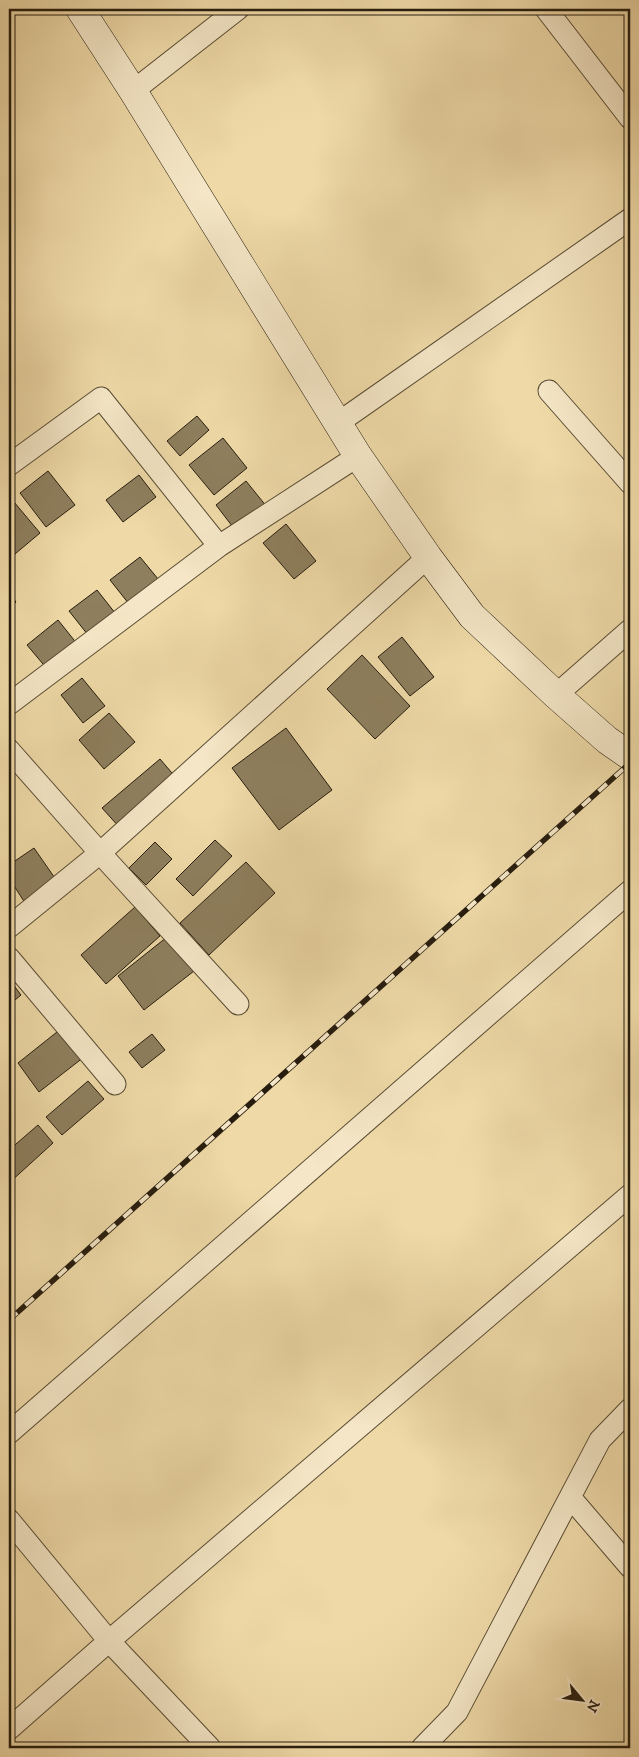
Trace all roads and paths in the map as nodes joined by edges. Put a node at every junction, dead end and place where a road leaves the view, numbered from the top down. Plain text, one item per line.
1 (80, 9) edge
2 (238, 9) edge
3 (546, 9) edge
4 (133, 91) junction
5 (630, 118) edge
6 (630, 219) edge
7 (549, 391) dead end
8 (338, 423) junction
9 (358, 456) junction
10 (9, 465) edge
11 (630, 483) edge
12 (218, 546) junction
13 (428, 557) junction
14 (630, 630) edge
15 (556, 695) junction
16 (9, 704) edge
17 (9, 750) edge
18 (630, 756) edge
19 (100, 853) junction
20 (630, 891) edge
21 (9, 927) edge
22 (9, 958) edge
23 (238, 1004) dead end
24 (115, 1084) dead end
25 (630, 1195) edge
26 (630, 1409) edge
27 (9, 1433) edge
28 (570, 1497) junction
29 (9, 1520) edge
30 (630, 1567) edge
31 (109, 1641) junction
32 (9, 1729) edge
33 (210, 1748) edge
34 (422, 1748) edge

1 - 4 street
2 - 4 street
3 - 5 street
4 - 8 street
6 - 8 street
7 - 11 street
8 - 9 street
9 - 12 street
9 - 13 street
10 - 12 street
12 - 16 street
13 - 15 street
13 - 19 street
14 - 15 street
15 - 18 street
17 - 19 street
19 - 21 street
19 - 23 street
20 - 27 street
22 - 24 street
25 - 31 street
26 - 28 street
28 - 30 street
28 - 34 street
29 - 31 street
31 - 32 street
31 - 33 street

